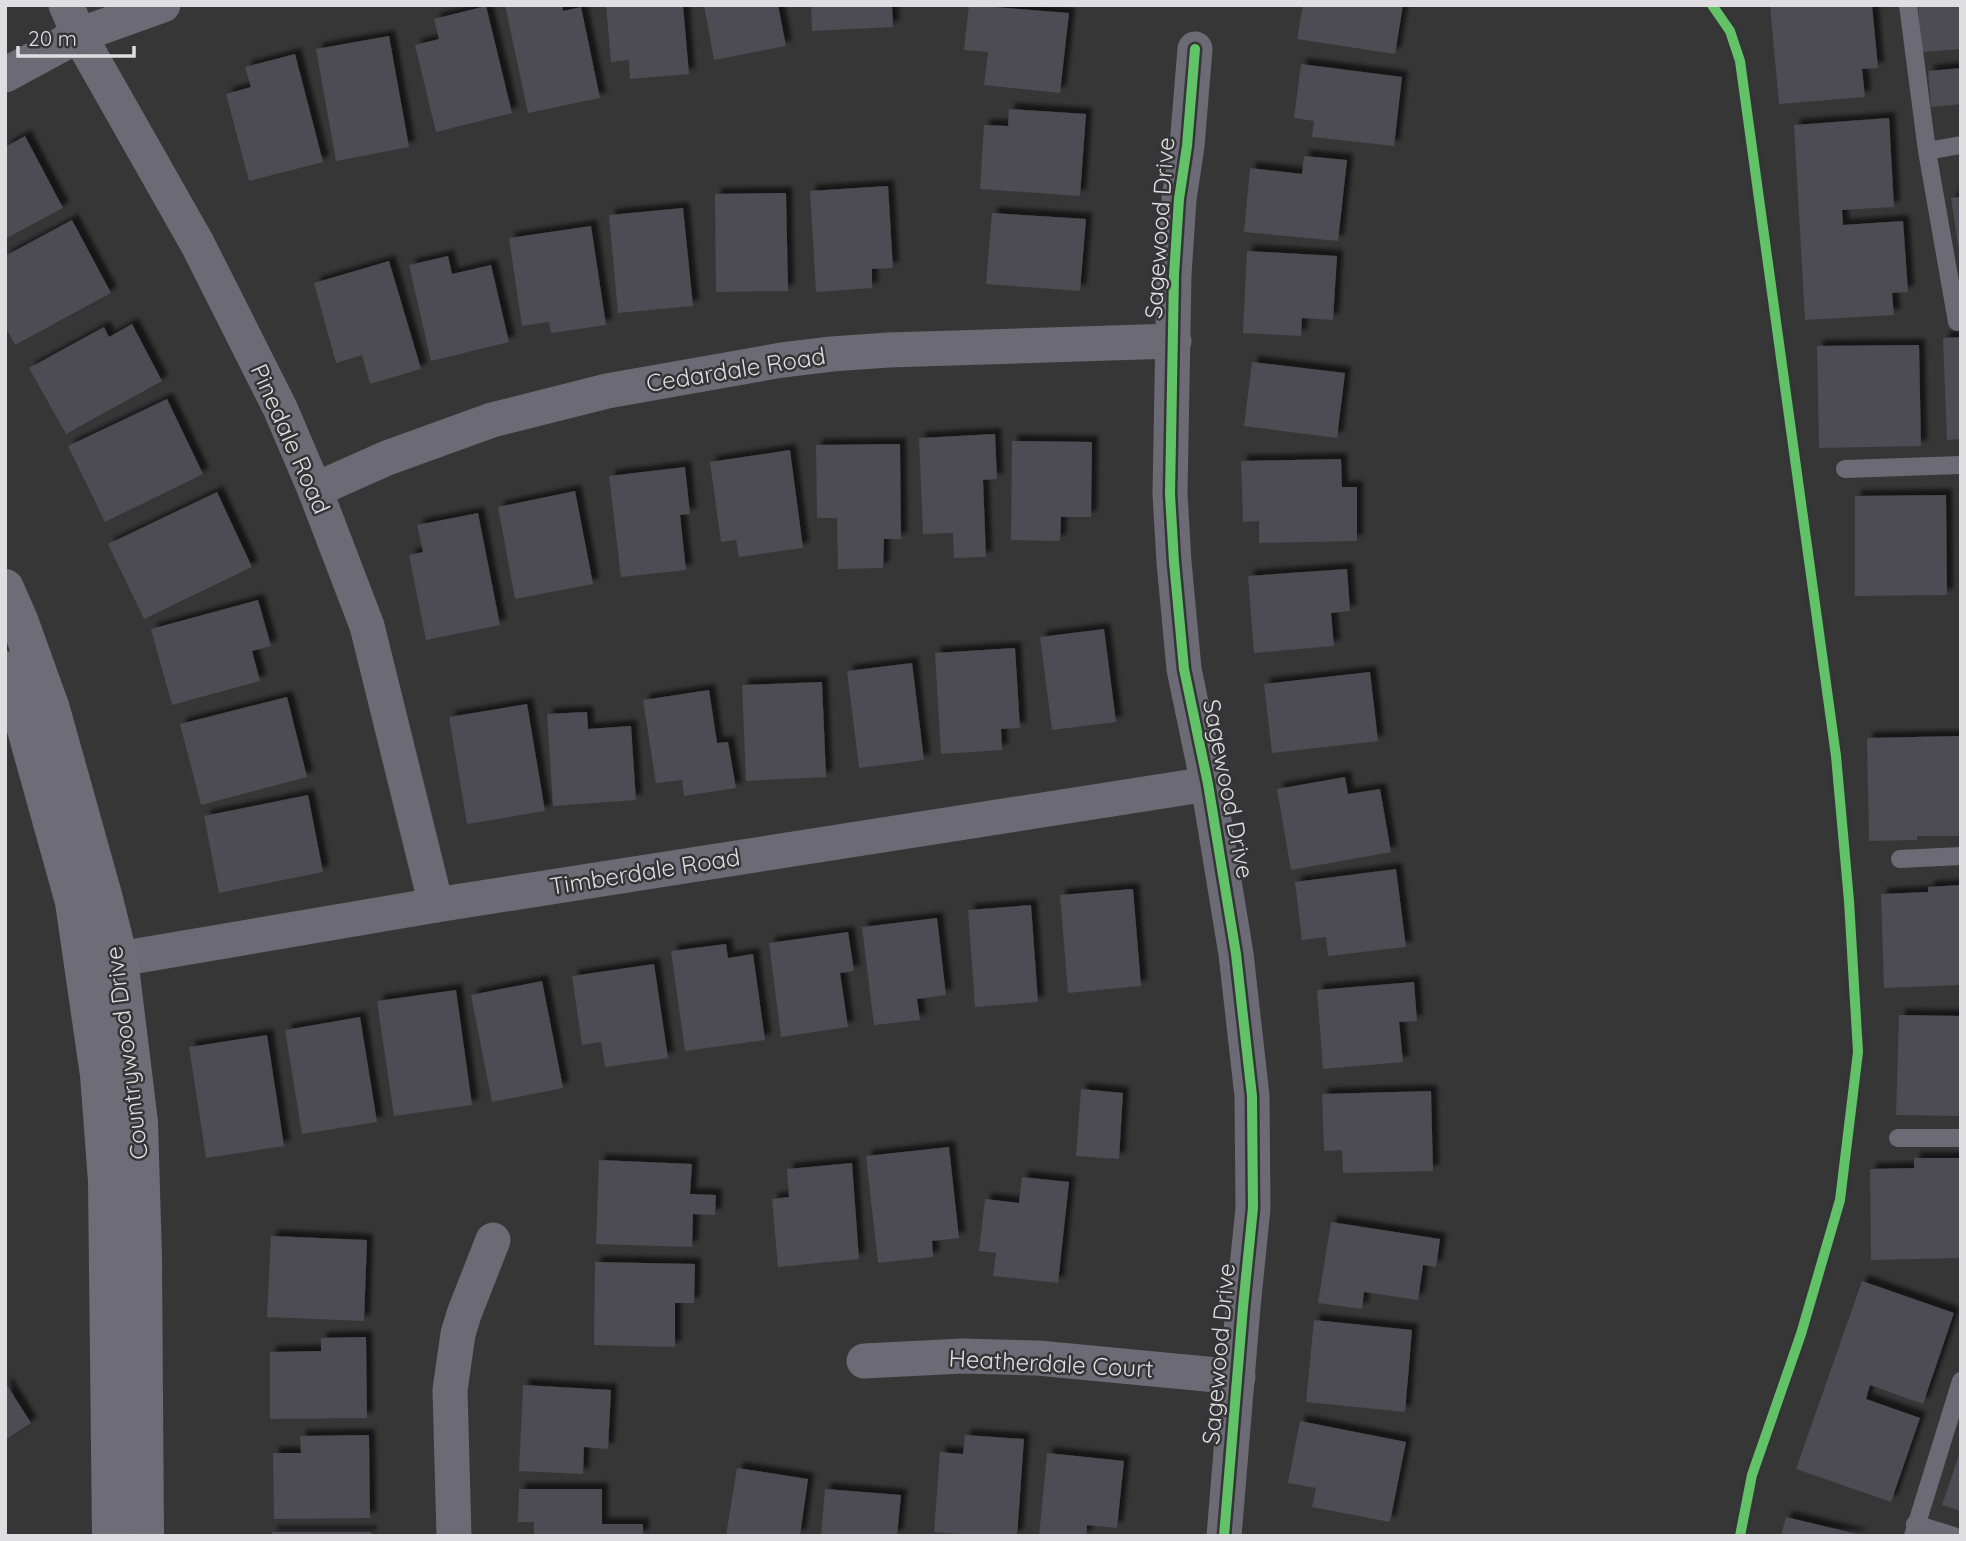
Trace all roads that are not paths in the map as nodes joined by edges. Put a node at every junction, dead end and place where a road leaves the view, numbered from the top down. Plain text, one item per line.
1 (163, 5) edge
2 (1908, 5) edge
3 (72, 20) edge
4 (1195, 49) dead end
5 (5, 75) edge
6 (1961, 145) edge
7 (1927, 151) junction
8 (1957, 322) dead end
9 (1174, 341) junction
10 (1961, 465) edge
11 (1845, 469) dead end
12 (315, 490) junction
13 (5, 588) edge
14 (5, 670) edge
15 (1208, 783) junction
16 (1961, 856) edge
17 (1900, 859) dead end
18 (436, 905) junction
19 (101, 961) junction
20 (1961, 1138) edge
21 (1898, 1139) dead end
22 (493, 1241) dead end
23 (864, 1360) dead end
24 (1238, 1377) junction
25 (1961, 1381) edge
26 (1914, 1530) edge
27 (111, 1536) edge
28 (145, 1536) edge
29 (454, 1536) edge
30 (1224, 1536) edge
31 (1954, 1536) edge

1 - 3 street
2 - 7 lane
3 - 5 street
3 - 12 street, Pinedale Road
4 - 9 street, Sagewood Drive
6 - 7 lane
7 - 8 lane
9 - 12 street, Cedardale Road
9 - 15 street, Sagewood Drive
10 - 11 lane
12 - 18 street, Pinedale Road
13 - 19 street, Countrywood Drive
14 - 19 street, Countrywood Drive
15 - 18 street, Timberdale Road
15 - 24 street, Sagewood Drive
16 - 17 lane
18 - 19 street, Timberdale Road
19 - 27 street, Countrywood Drive
19 - 28 street, Countrywood Drive
20 - 21 lane
22 - 29 street
23 - 24 street, Heatherdale Court
24 - 30 street, Sagewood Drive
25 - 26 lane
26 - 31 lane

